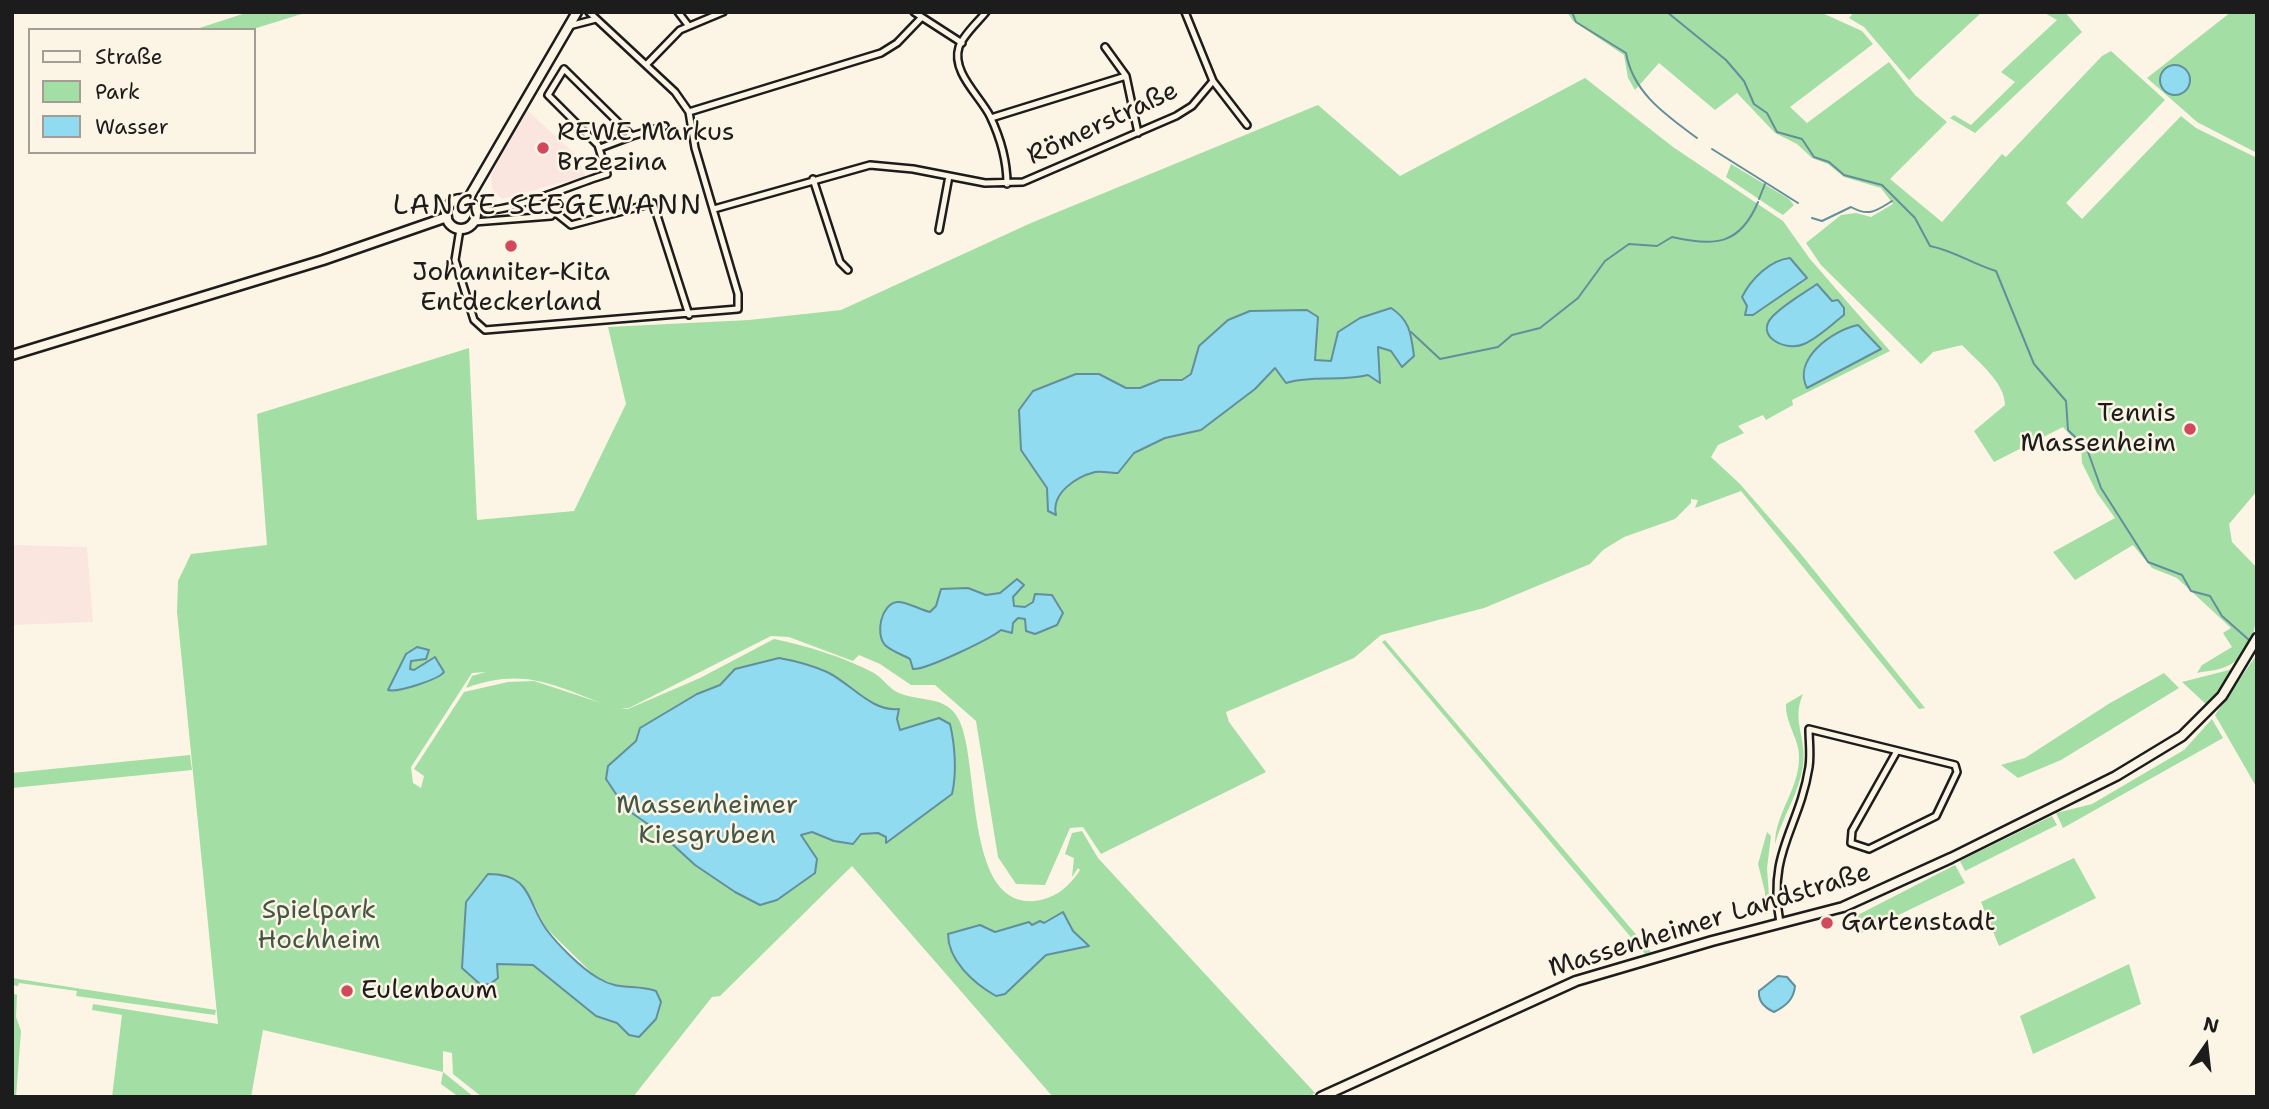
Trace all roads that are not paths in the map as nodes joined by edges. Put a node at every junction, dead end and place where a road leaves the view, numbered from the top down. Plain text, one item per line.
1 (577, 12) edge
2 (589, 12) edge
3 (678, 12) edge
4 (723, 12) edge
5 (914, 12) edge
6 (986, 12) edge
7 (1185, 12) edge
8 (920, 18) junction
9 (596, 19) junction
10 (688, 24) junction
11 (568, 26) junction
12 (962, 43) junction
13 (1105, 47) dead end
14 (646, 65) junction
15 (1126, 76) junction
16 (1213, 81) junction
17 (689, 113) junction
18 (990, 118) junction
19 (1247, 125) dead end
20 (665, 126) dead end
21 (1138, 133) junction
22 (632, 136) junction
23 (600, 148) junction
24 (949, 176) junction
25 (813, 179) junction
26 (1007, 184) junction
27 (551, 195) junction
28 (467, 201) junction
29 (714, 209) junction
30 (475, 210) junction
31 (556, 213) junction
32 (447, 217) junction
33 (474, 222) junction
34 (460, 229) junction
35 (939, 230) dead end
36 (848, 270) dead end
37 (689, 315) junction
38 (12, 355) edge
39 (2257, 639) edge
40 (1897, 751) junction
41 (1780, 923) junction
42 (1321, 1097) edge

1 - 11 street
2 - 9 street
3 - 10 street
4 - 10 street
5 - 8 street
6 - 12 street
7 - 16 street
8 - 12 street
8 - 17 street
9 - 11 street
9 - 14 street
10 - 14 street
11 - 28 street
12 - 18 street
13 - 15 street
14 - 17 street
15 - 18 street
15 - 21 street
16 - 19 street
16 - 21 street, Römerstraße
17 - 29 street
18 - 26 street
20 - 22 street
21 - 26 street, Römerstraße
22 - 23 street
22 - 23 street
23 - 27 street
24 - 25 street, Römerstraße
24 - 26 street, Römerstraße
24 - 35 street
25 - 29 street, Römerstraße
25 - 36 street
27 - 30 street
27 - 31 street
28 - 30 street
28 - 32 street
29 - 37 street
30 - 33 street
31 - 33 street
31 - 37 street
32 - 34 street
32 - 38 street
33 - 34 street
34 - 37 street
39 - 41 street, Massenheimer Landstraße
40 - 40 street
40 - 41 street
41 - 42 street, Massenheimer Landstraße

